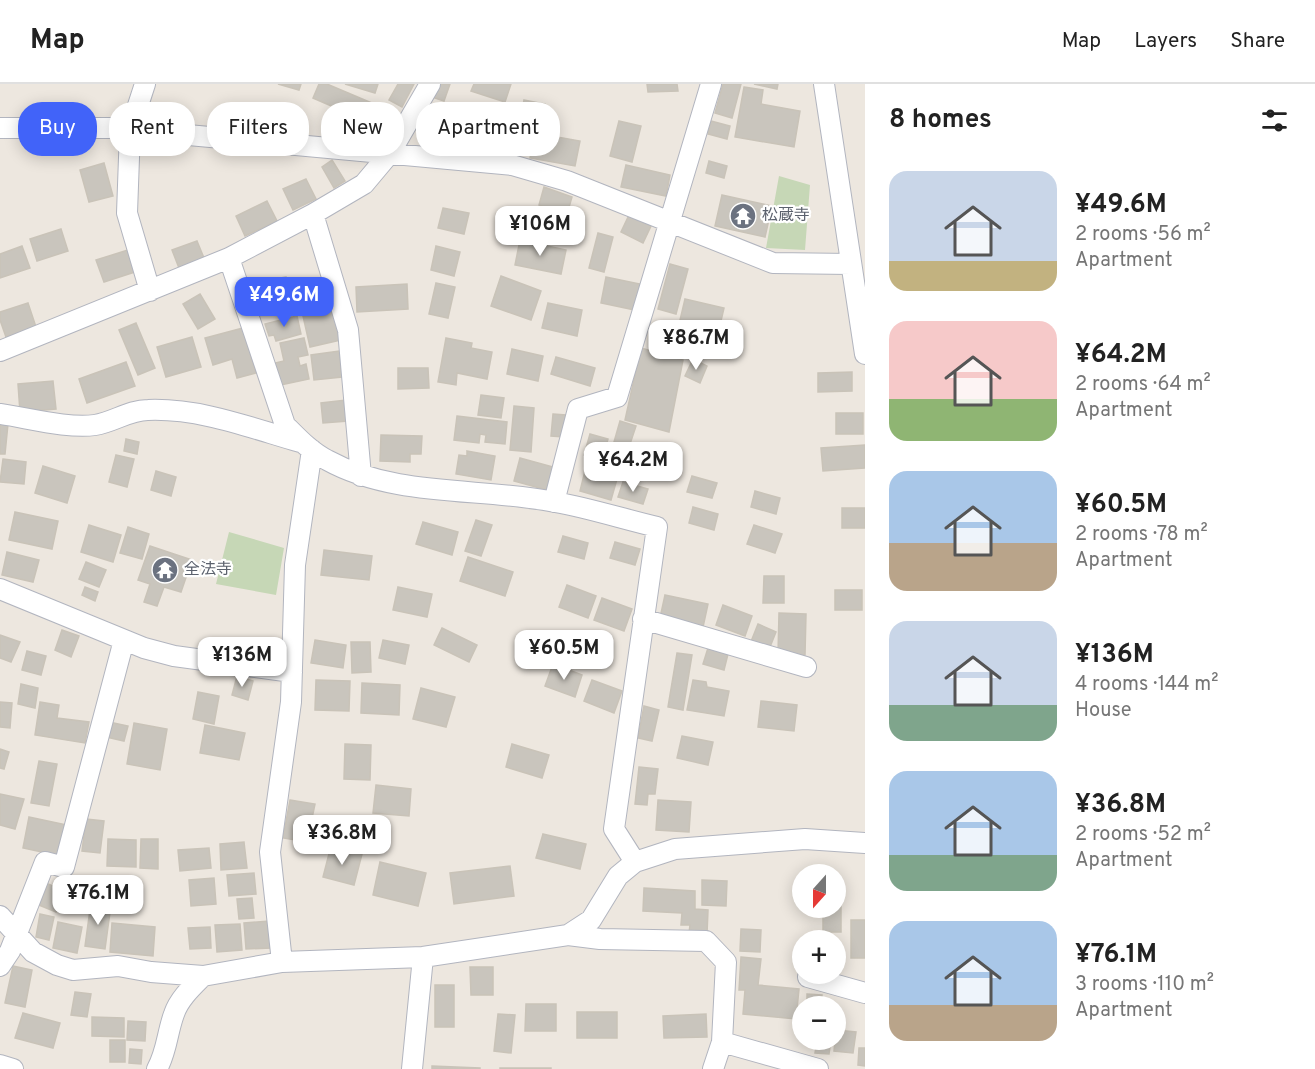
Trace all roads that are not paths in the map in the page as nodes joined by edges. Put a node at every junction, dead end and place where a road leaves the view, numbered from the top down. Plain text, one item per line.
1 (145, 84) edge
2 (430, 84) edge
3 (711, 84) edge
4 (824, 84) edge
5 (139, 102) edge
6 (0, 128) edge
7 (109, 129) edge
8 (404, 129) edge
9 (195, 135) edge
10 (321, 147) edge
11 (404, 154) edge
12 (129, 156) edge
13 (387, 156) edge
14 (313, 214) junction
15 (670, 222) junction
16 (229, 258) junction
17 (851, 264) junction
18 (150, 291) junction
19 (862, 317) edge
20 (0, 351) edge
21 (865, 354) edge
22 (0, 414) edge
23 (308, 447) junction
24 (361, 476) junction
25 (554, 502) junction
26 (0, 589) edge
27 (643, 620) junction
28 (124, 640) junction
29 (806, 667) dead end
30 (292, 672) junction
31 (865, 843) edge
32 (634, 862) junction
33 (0, 916) edge
34 (16, 934) junction
35 (568, 934) junction
36 (423, 957) junction
37 (282, 962) junction
38 (0, 966) edge
39 (202, 976) junction
40 (833, 984) edge
41 (865, 993) edge
42 (722, 1042) junction
43 (0, 1065) edge
44 (12, 1069) edge
45 (158, 1069) edge
46 (412, 1069) edge
47 (713, 1069) edge
48 (818, 1069) edge

1 - 5 street
2 - 8 street
3 - 15 street
4 - 17 street
6 - 7 street
9 - 10 street
11 - 15 street
12 - 18 street
13 - 14 street
14 - 16 street
14 - 24 street
15 - 17 street
15 - 25 street
16 - 18 street
16 - 23 street
17 - 19 street
18 - 20 street
19 - 21 street
22 - 23 street
23 - 24 street
23 - 30 street
24 - 25 street
25 - 27 street
26 - 28 street
27 - 29 street
27 - 32 street
28 - 30 street
28 - 34 street
30 - 37 street
31 - 32 street
32 - 35 street
33 - 34 street
34 - 38 street
34 - 39 street
35 - 36 street
35 - 42 street
36 - 37 street
36 - 46 street
37 - 39 street
39 - 45 street
40 - 41 street
42 - 47 street
42 - 48 street
43 - 44 street

